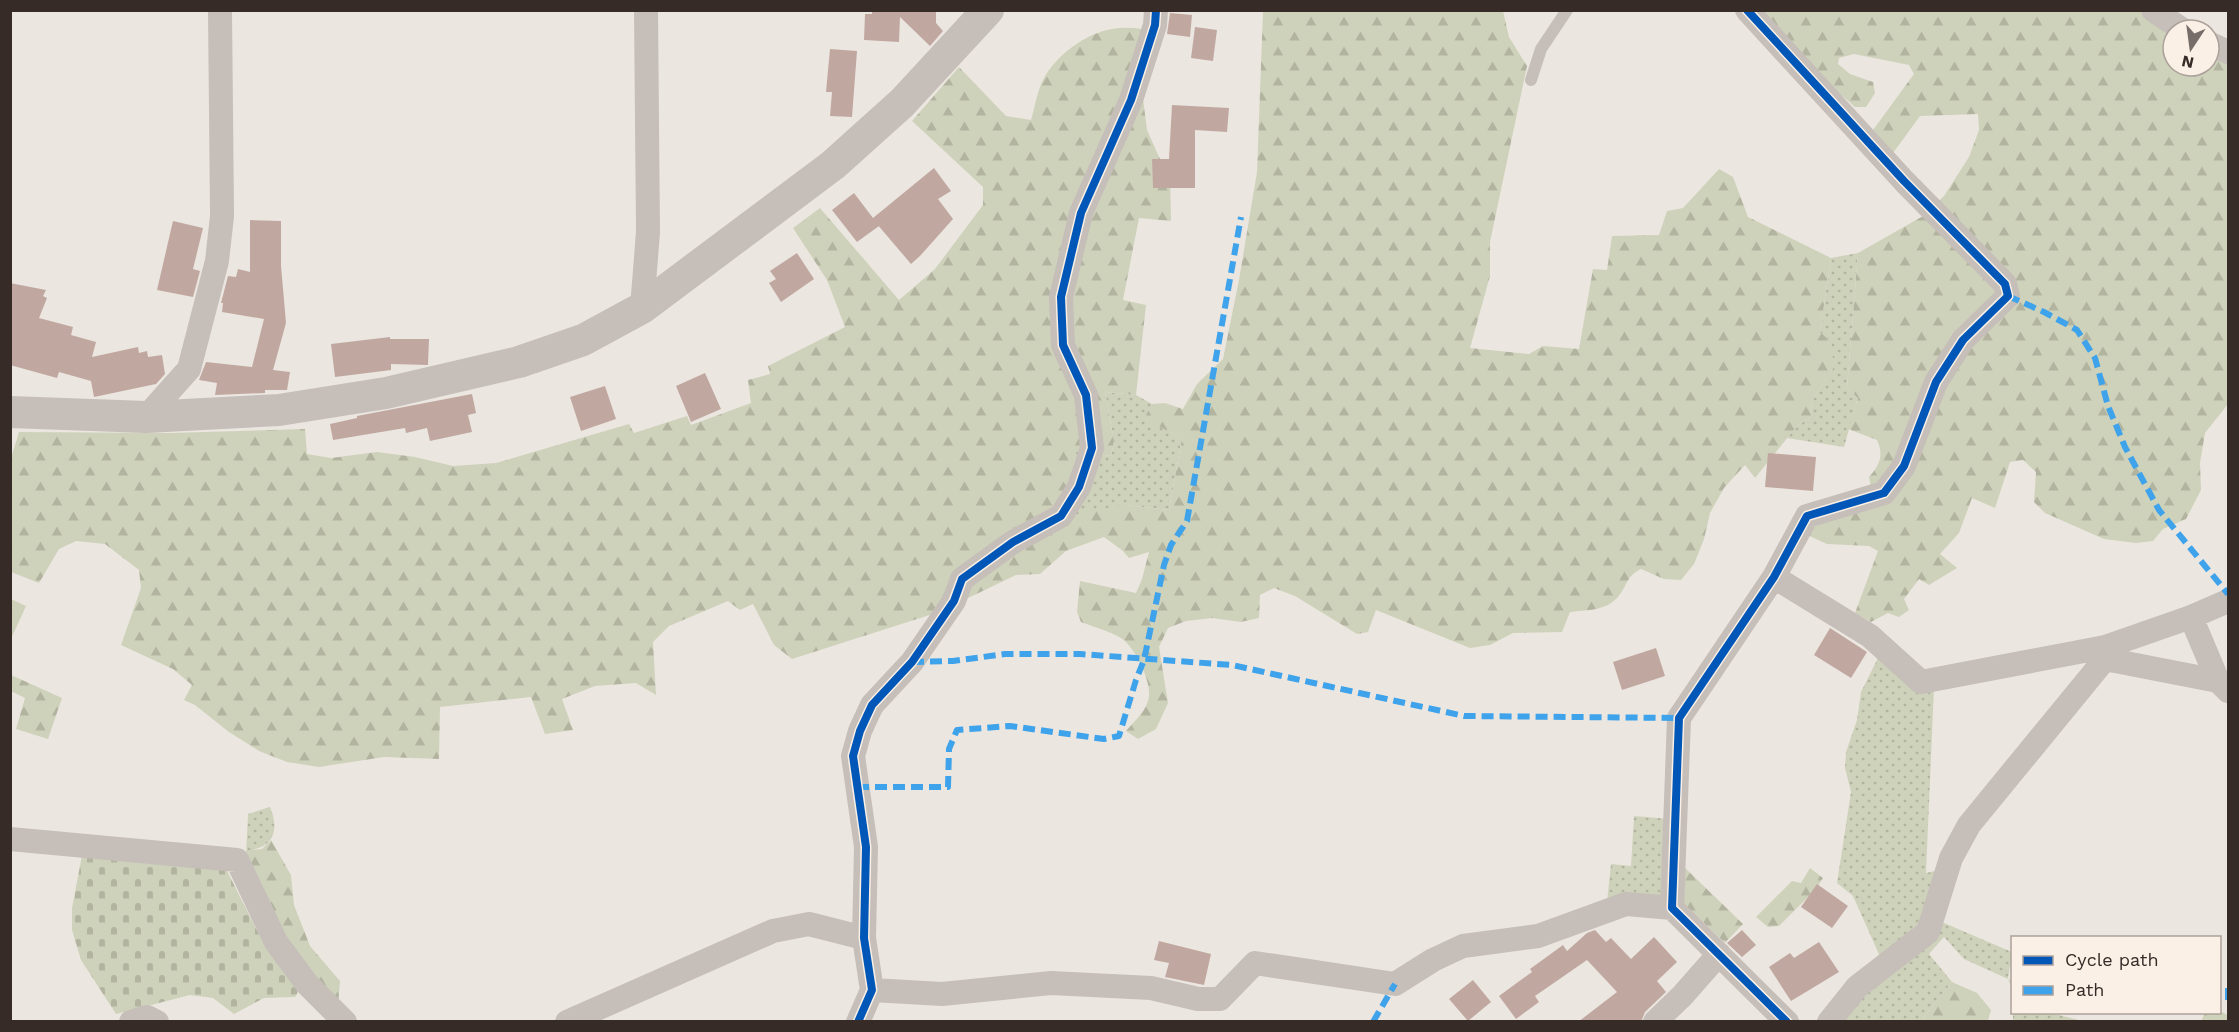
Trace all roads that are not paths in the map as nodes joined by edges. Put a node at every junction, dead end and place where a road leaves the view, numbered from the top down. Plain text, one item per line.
1 (220, 10) edge
2 (646, 10) edge
3 (988, 10) edge
4 (1156, 10) edge
5 (1567, 10) edge
6 (1748, 10) edge
7 (1531, 80) dead end
8 (642, 308) junction
9 (10, 412) edge
10 (146, 417) junction
11 (1774, 577) junction
12 (2229, 601) edge
13 (2191, 617) junction
14 (2105, 653) junction
15 (2223, 686) edge
16 (10, 839) edge
17 (1672, 908) junction
18 (864, 938) junction
19 (1719, 954) junction
20 (872, 990) junction
21 (131, 1022) edge
22 (158, 1022) edge
23 (345, 1022) edge
24 (567, 1022) edge
25 (858, 1022) edge
26 (1655, 1022) edge
27 (1787, 1022) edge
28 (1829, 1022) edge

1 - 10 street
2 - 8 street
3 - 8 street
4 - 18 street
5 - 7 lane
6 - 11 street
8 - 10 street
9 - 10 street
11 - 14 street
11 - 17 street
12 - 13 street
13 - 14 street
13 - 15 street
14 - 15 street
14 - 28 street
16 - 23 street
17 - 19 street
17 - 20 street
18 - 20 street
18 - 24 street
19 - 26 street
19 - 27 street
20 - 25 street
21 - 22 street

